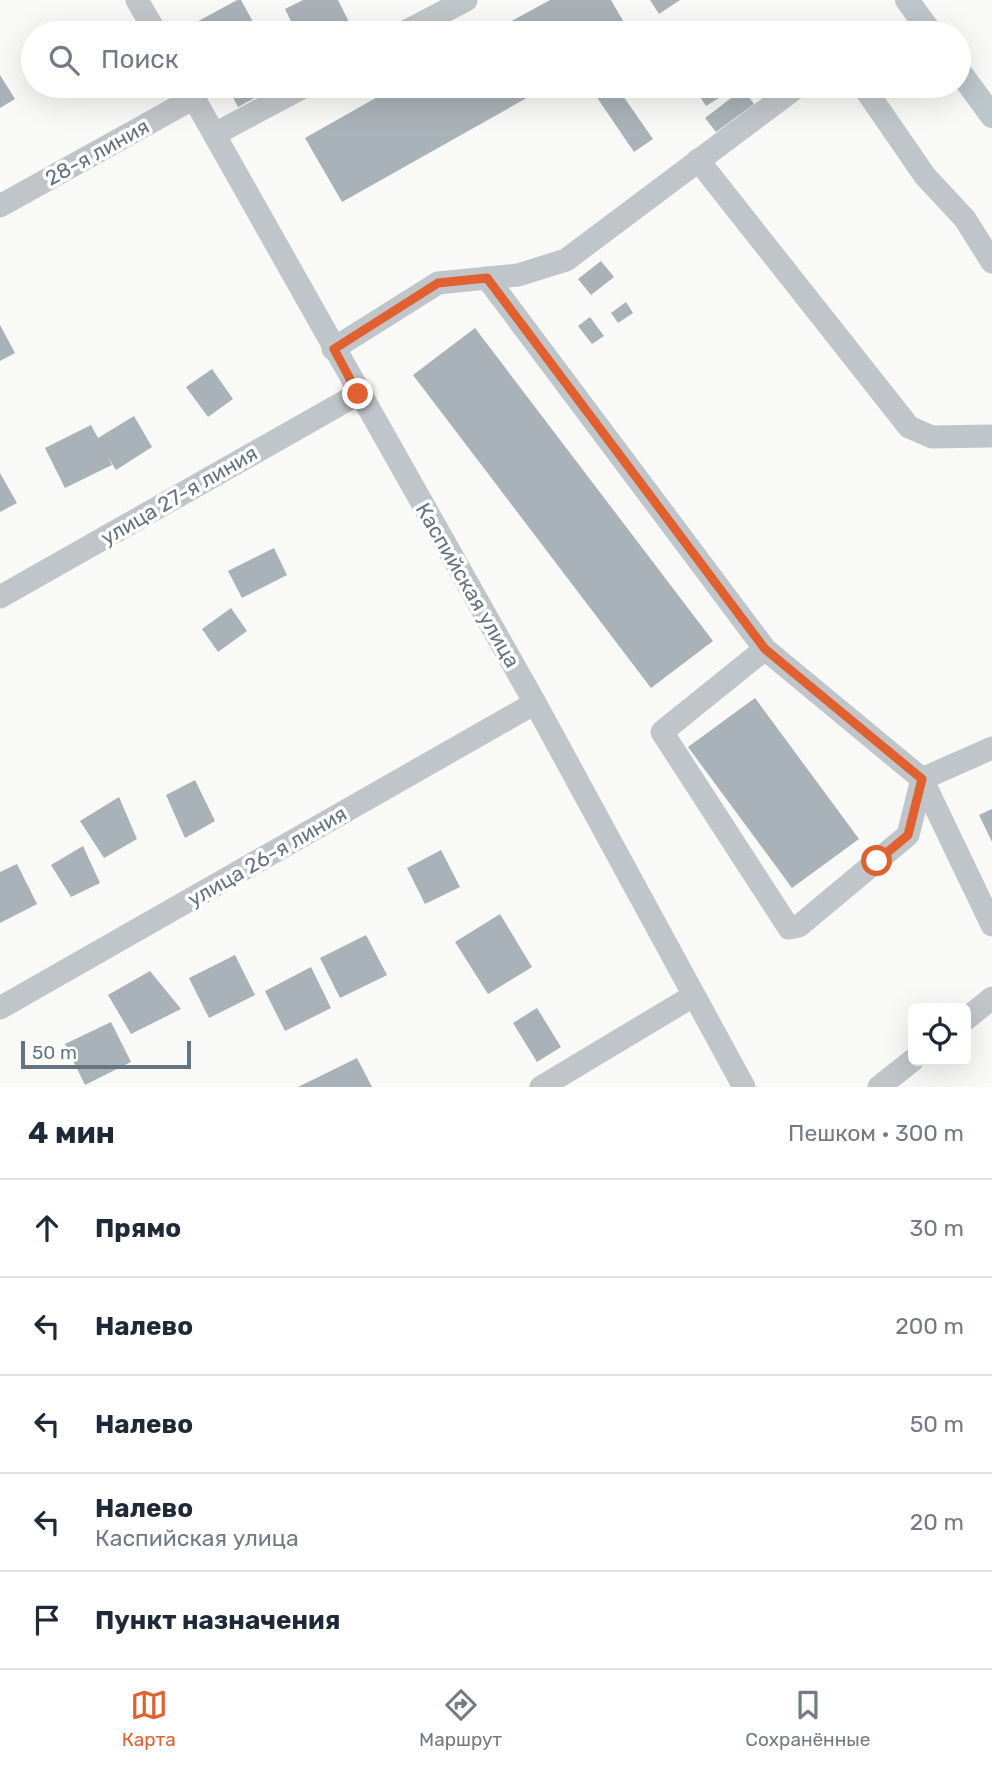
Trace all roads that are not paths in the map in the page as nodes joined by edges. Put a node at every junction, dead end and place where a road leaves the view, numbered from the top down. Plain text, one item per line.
1 (137, 0) edge
2 (466, 0) edge
3 (149, 21) edge
4 (426, 21) edge
5 (180, 98) edge
6 (194, 98) edge
7 (282, 98) edge
8 (782, 98) edge
9 (871, 98) edge
10 (215, 134) junction
11 (698, 160) junction
12 (0, 206) edge
13 (992, 262) edge
14 (487, 278) junction
15 (334, 349) junction
16 (358, 394) junction
17 (991, 434) edge
18 (0, 597) edge
19 (765, 649) junction
20 (535, 703) junction
21 (992, 748) edge
22 (922, 779) junction
23 (992, 925) edge
24 (693, 996) junction
25 (992, 998) edge
26 (0, 1008) edge
27 (971, 1015) edge
28 (908, 1064) edge
29 (541, 1087) edge
30 (744, 1087) edge
31 (879, 1087) edge

1 - 3 street
2 - 4 street
5 - 12 street, 28-я линия
6 - 10 street, Каспийская улица
7 - 10 street
8 - 11 street
9 - 13 street
10 - 15 street, Каспийская улица
11 - 14 street
11 - 17 street
14 - 15 street
14 - 19 street
15 - 16 street, Каспийская улица
16 - 18 street, улица 27-я линия
16 - 20 street, Каспийская улица
19 - 22 street
19 - 22 street
20 - 24 street, Каспийская улица
20 - 26 street, улица 26-я линия
21 - 22 street
22 - 23 street
24 - 29 street
24 - 30 street, Каспийская улица
25 - 27 street
28 - 31 street

